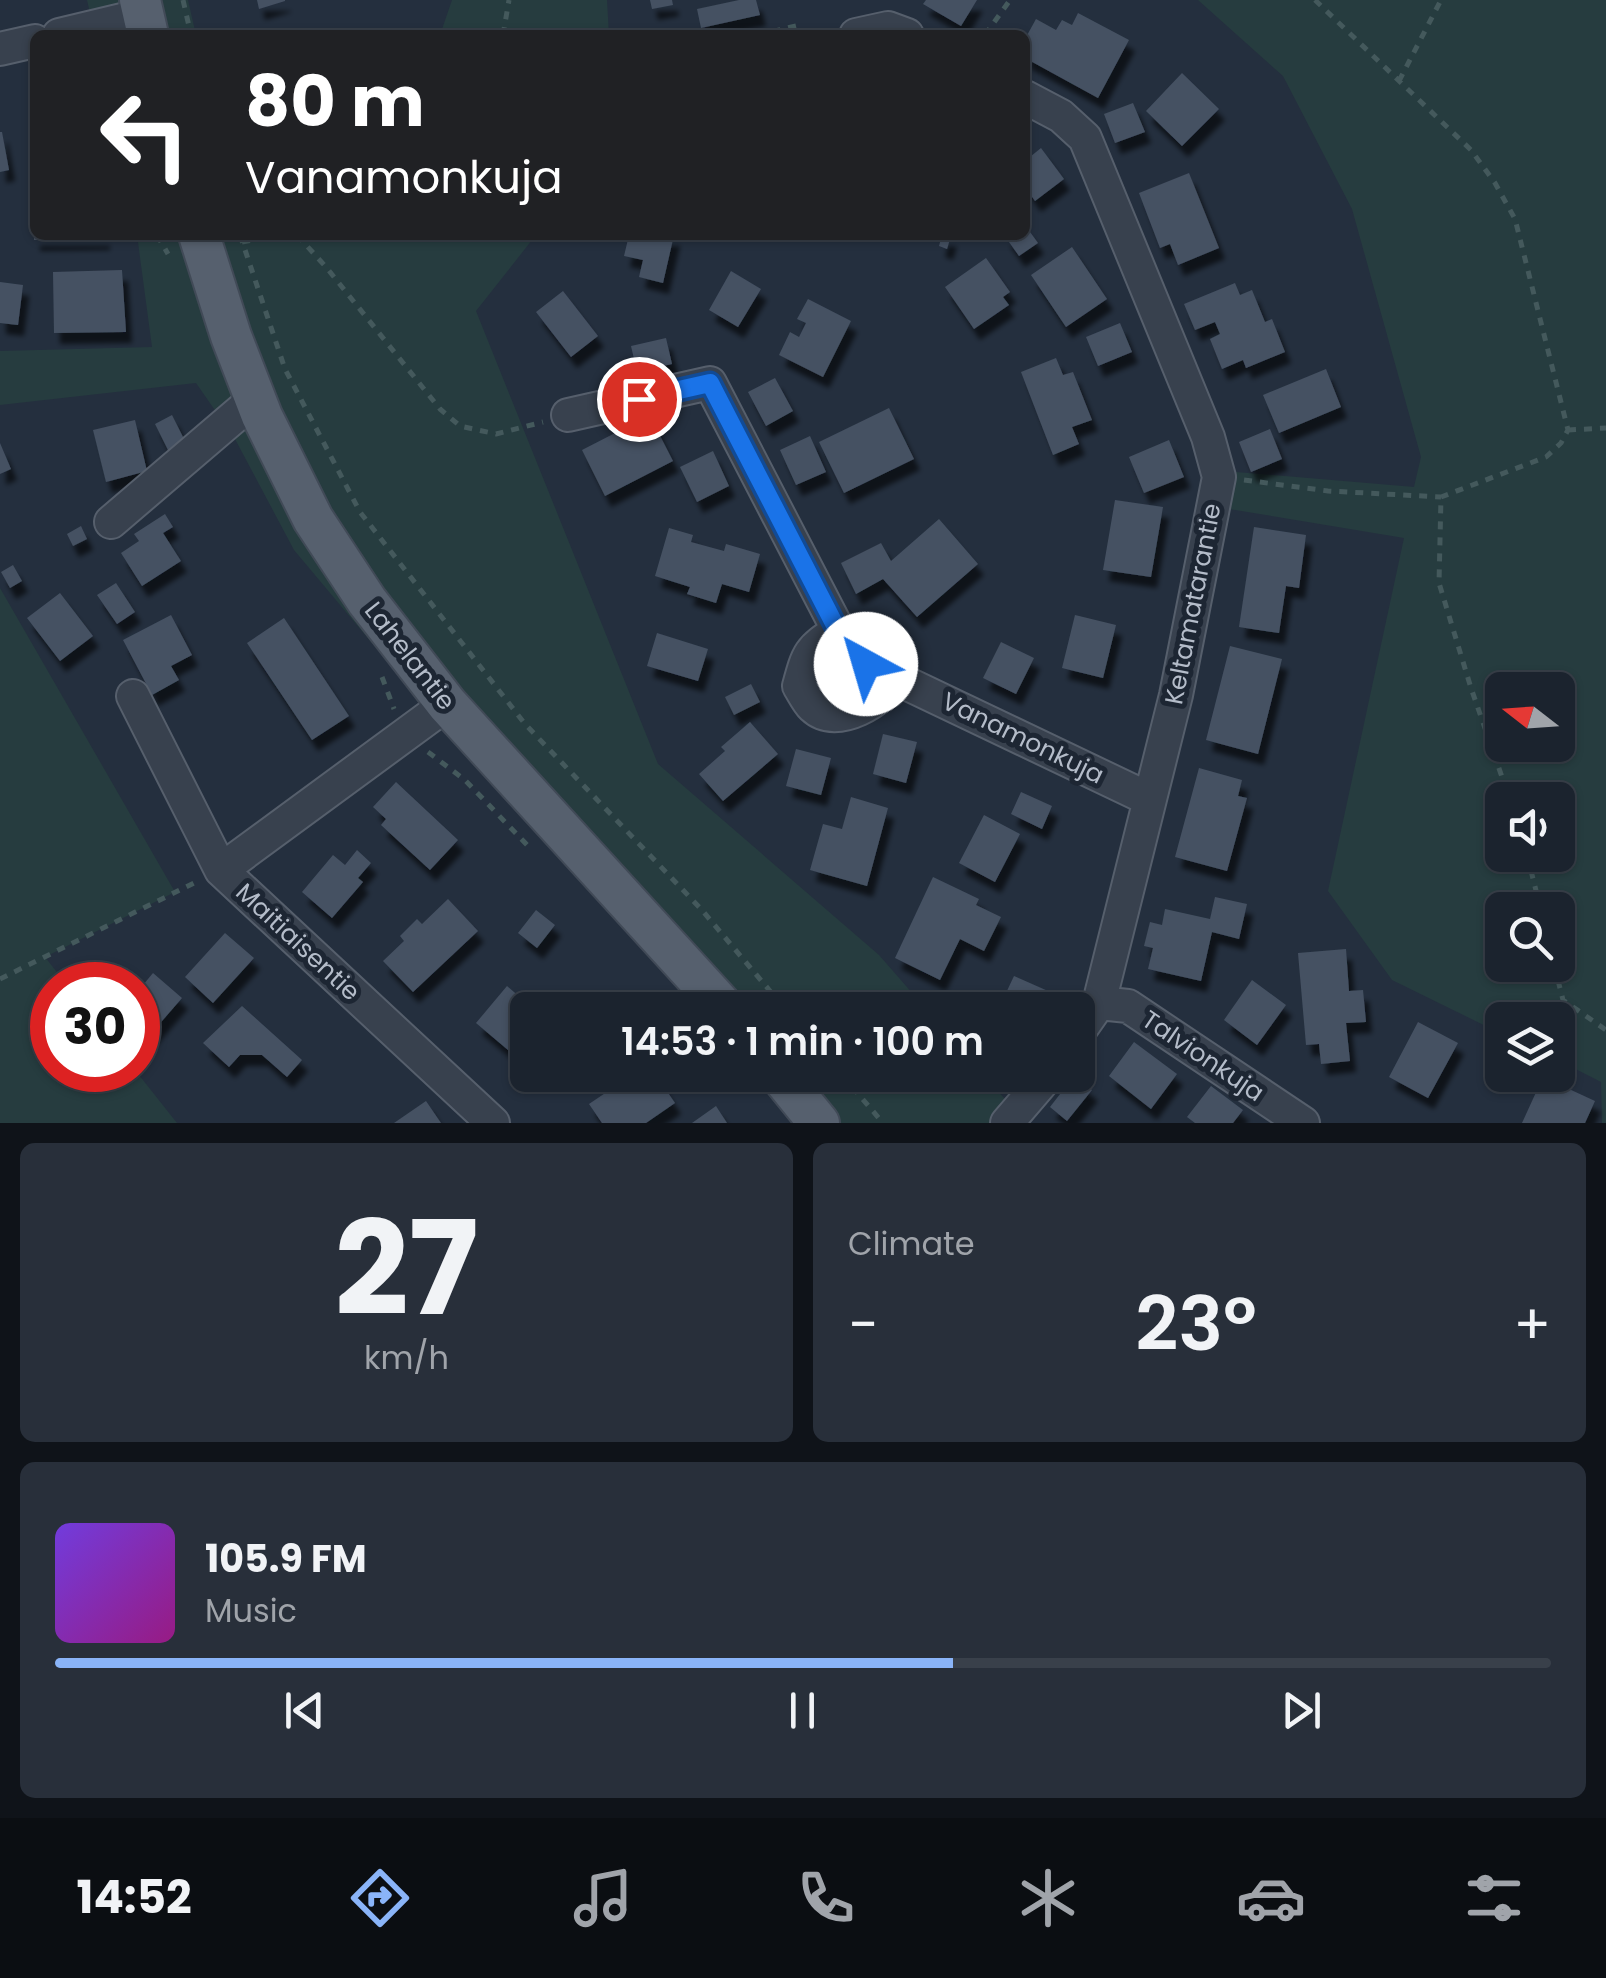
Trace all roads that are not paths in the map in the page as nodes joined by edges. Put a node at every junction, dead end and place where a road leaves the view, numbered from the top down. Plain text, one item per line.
1 (144, 17) edge
2 (83, 30) edge
3 (30, 41) edge
4 (0, 49) edge
5 (1030, 100) edge
6 (201, 240) edge
7 (255, 399) junction
8 (568, 415) road end
9 (111, 522) dead end
10 (838, 631) junction
11 (897, 677) junction
12 (133, 696) dead end
13 (447, 704) junction
14 (1149, 799) junction
15 (221, 870) junction
16 (710, 992) edge
17 (1099, 1002) junction
18 (1095, 1008) edge
19 (794, 1092) edge
20 (1036, 1092) edge
21 (493, 1123) edge
22 (819, 1123) edge
23 (1007, 1123) edge
24 (1303, 1123) edge

1 - 2 street
3 - 4 street
5 - 14 street, Keltamatarantie
6 - 7 main road, Lahelantie
7 - 9 street
7 - 13 main road, Lahelantie
8 - 10 street, Vanamonkuja
10 - 11 street, Vanamonkuja
10 - 11 street
11 - 14 street, Vanamonkuja
12 - 15 street
13 - 15 street, Maitiaisentie
13 - 16 main road, Lahelantie
14 - 17 street, Keltamatarantie
15 - 21 street, Maitiaisentie
17 - 18 street, Keltamatarantie
17 - 24 street, Talvionkuja
19 - 22 main road
20 - 23 street

